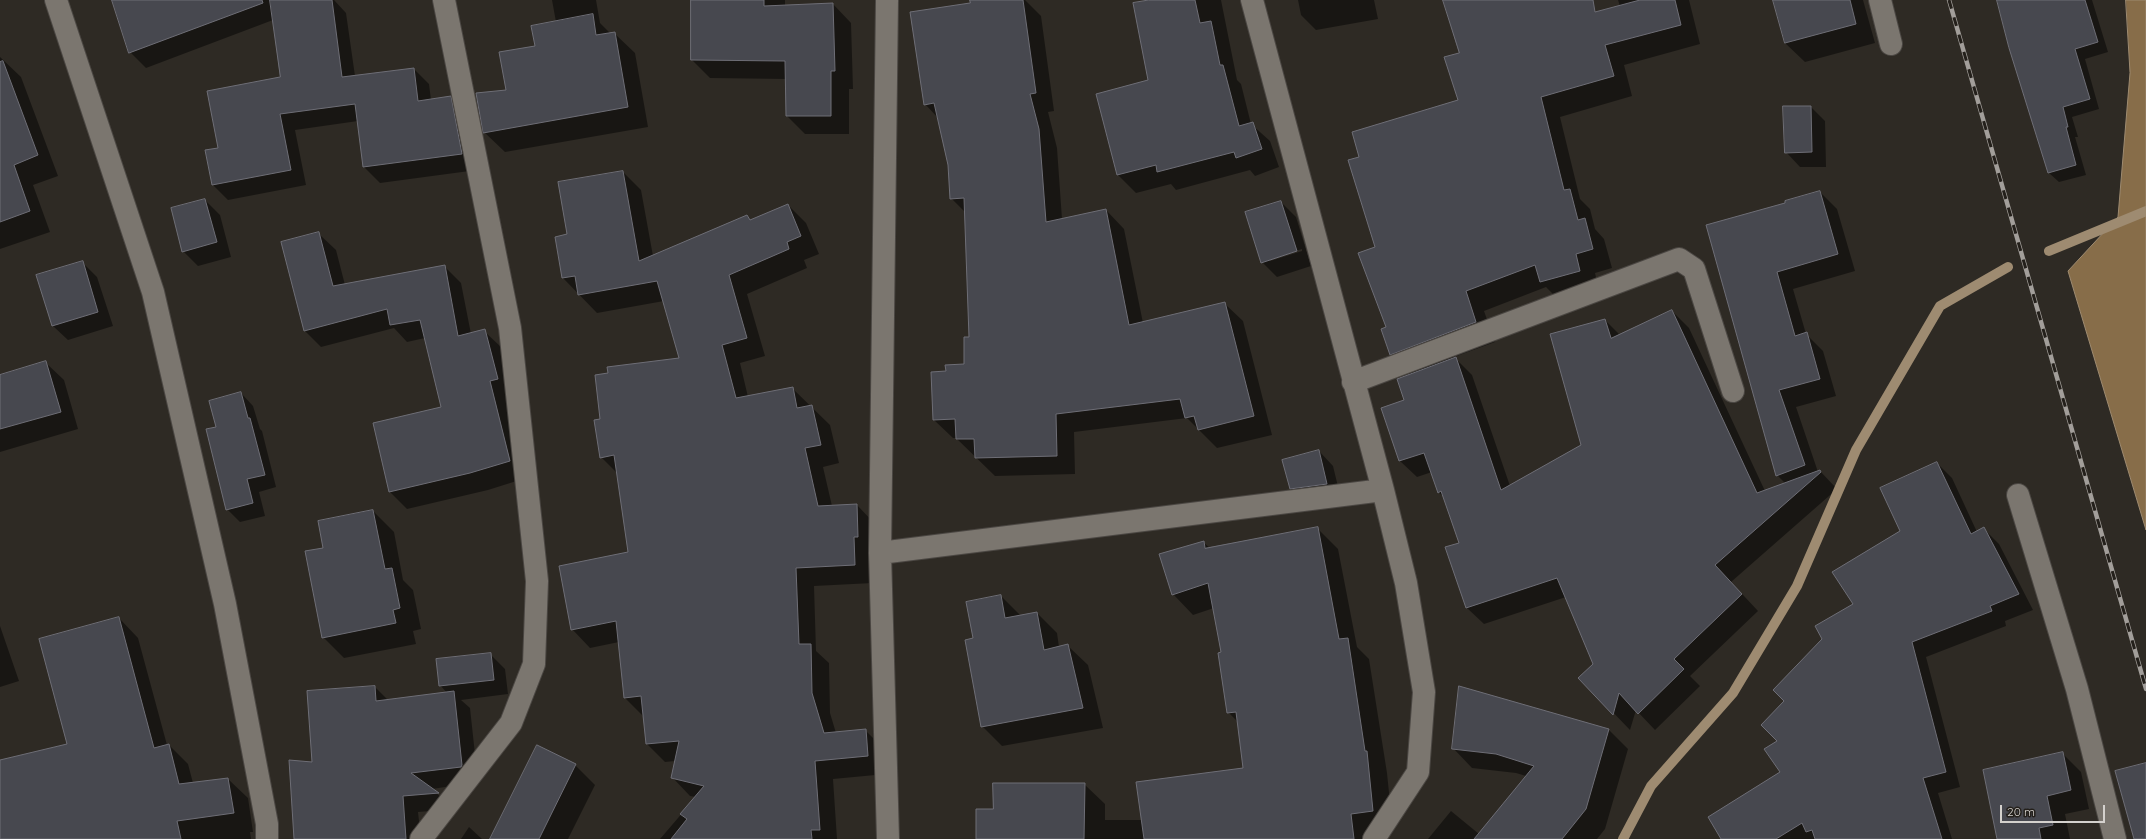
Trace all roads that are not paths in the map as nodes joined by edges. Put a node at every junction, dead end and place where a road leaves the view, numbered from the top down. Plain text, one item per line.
1 (56, 0) edge
2 (444, 0) edge
3 (887, 0) edge
4 (1252, 0) edge
5 (1880, 0) edge
6 (1891, 44) dead end
7 (1353, 382) junction
8 (1733, 391) dead end
9 (1383, 490) junction
10 (2018, 495) dead end
11 (880, 553) junction
12 (267, 839) edge
13 (421, 839) edge
14 (888, 839) edge
15 (1374, 839) edge
16 (2115, 839) edge

1 - 12 street
2 - 13 street
3 - 11 street
4 - 7 street
5 - 6 street
7 - 8 street
7 - 9 street
9 - 11 street
9 - 15 street
10 - 16 street
11 - 14 street

